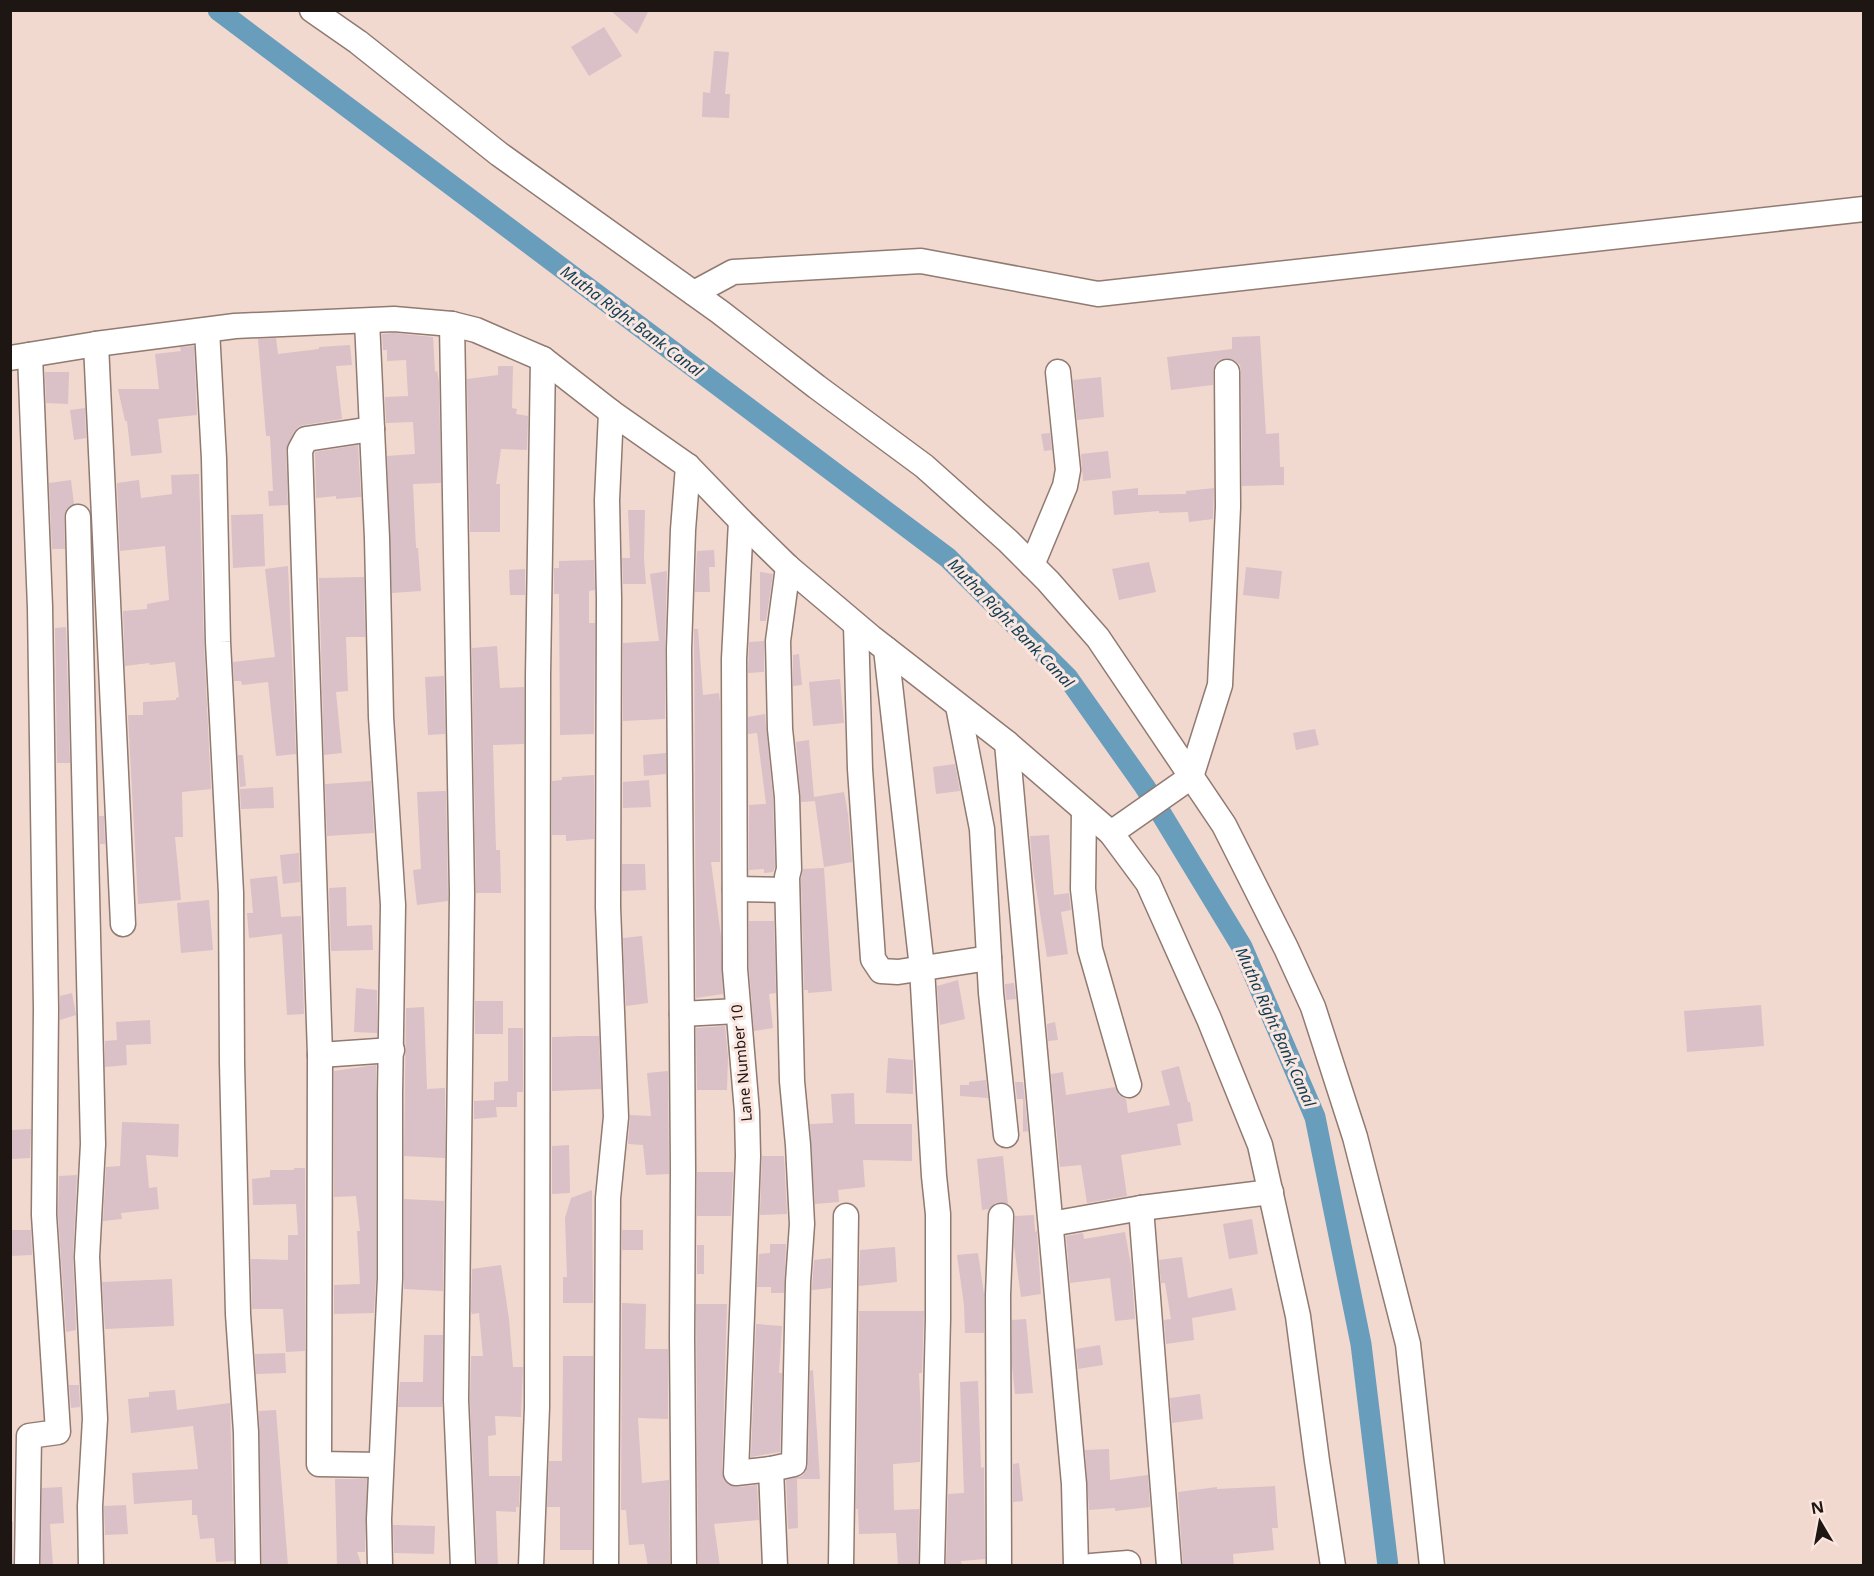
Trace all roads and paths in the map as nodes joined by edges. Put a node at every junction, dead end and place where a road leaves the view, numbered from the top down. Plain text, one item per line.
1 (312, 10) edge
2 (1863, 209) edge
3 (694, 293) junction
4 (367, 321) junction
5 (452, 324) junction
6 (207, 330) junction
7 (96, 344) junction
8 (20, 357) edge
9 (543, 359) junction
10 (1058, 372) dead end
11 (1227, 372) dead end
12 (611, 412) junction
13 (372, 429) junction
14 (688, 466) junction
15 (78, 517) dead end
16 (741, 521) junction
17 (1032, 565) junction
18 (788, 567) junction
19 (856, 625) junction
20 (886, 649) junction
21 (958, 706) junction
22 (1007, 743) junction
23 (1184, 783) junction
24 (1084, 810) junction
25 (1120, 826) junction
26 (735, 890) junction
27 (788, 890) junction
28 (123, 924) dead end
29 (989, 958) junction
30 (922, 968) junction
31 (737, 1011) junction
32 (682, 1014) junction
33 (392, 1050) junction
34 (320, 1055) junction
35 (1129, 1086) dead end
36 (1006, 1135) dead end
37 (1271, 1192) junction
38 (1141, 1208) junction
39 (846, 1215) dead end
40 (1000, 1216) dead end
41 (1051, 1224) junction
42 (381, 1465) junction
43 (771, 1469) junction
44 (1128, 1563) dead end
45 (27, 1566) edge
46 (92, 1566) edge
47 (248, 1566) edge
48 (380, 1566) edge
49 (463, 1566) edge
50 (531, 1566) edge
51 (606, 1566) edge
52 (684, 1566) edge
53 (775, 1566) edge
54 (842, 1566) edge
55 (933, 1566) edge
56 (999, 1566) edge
57 (1076, 1566) edge
58 (1091, 1566) edge
59 (1169, 1566) edge
60 (1333, 1566) edge
61 (1432, 1566) edge

1 - 3 street
2 - 3 street
3 - 17 street
4 - 5 street
4 - 6 street
4 - 13 street
5 - 9 street
5 - 49 street
6 - 7 street
6 - 47 street
7 - 8 street
7 - 28 street
8 - 45 street
9 - 12 street
9 - 50 street
10 - 17 street
11 - 23 street
12 - 14 street
12 - 51 street
13 - 33 street
13 - 34 street
14 - 16 street
14 - 32 street
15 - 46 street
16 - 18 street
16 - 26 street, Lane Number 10
17 - 23 street
18 - 19 street
18 - 27 street
19 - 20 street
19 - 30 street
20 - 21 street
20 - 30 street
21 - 22 street
21 - 29 street
22 - 24 street
22 - 41 street
23 - 25 street
23 - 61 street
24 - 25 street
24 - 35 street
25 - 37 street
26 - 27 street
26 - 31 street, Lane Number 10
27 - 43 street
29 - 30 street
29 - 36 street
30 - 55 street
31 - 32 street
31 - 43 street, Lane Number 10
32 - 52 street
33 - 34 street
33 - 42 street
34 - 42 street
37 - 38 street
37 - 60 street
38 - 41 street
38 - 59 street
39 - 54 street
40 - 56 street
41 - 57 street
42 - 48 street
43 - 53 street
44 - 58 street

